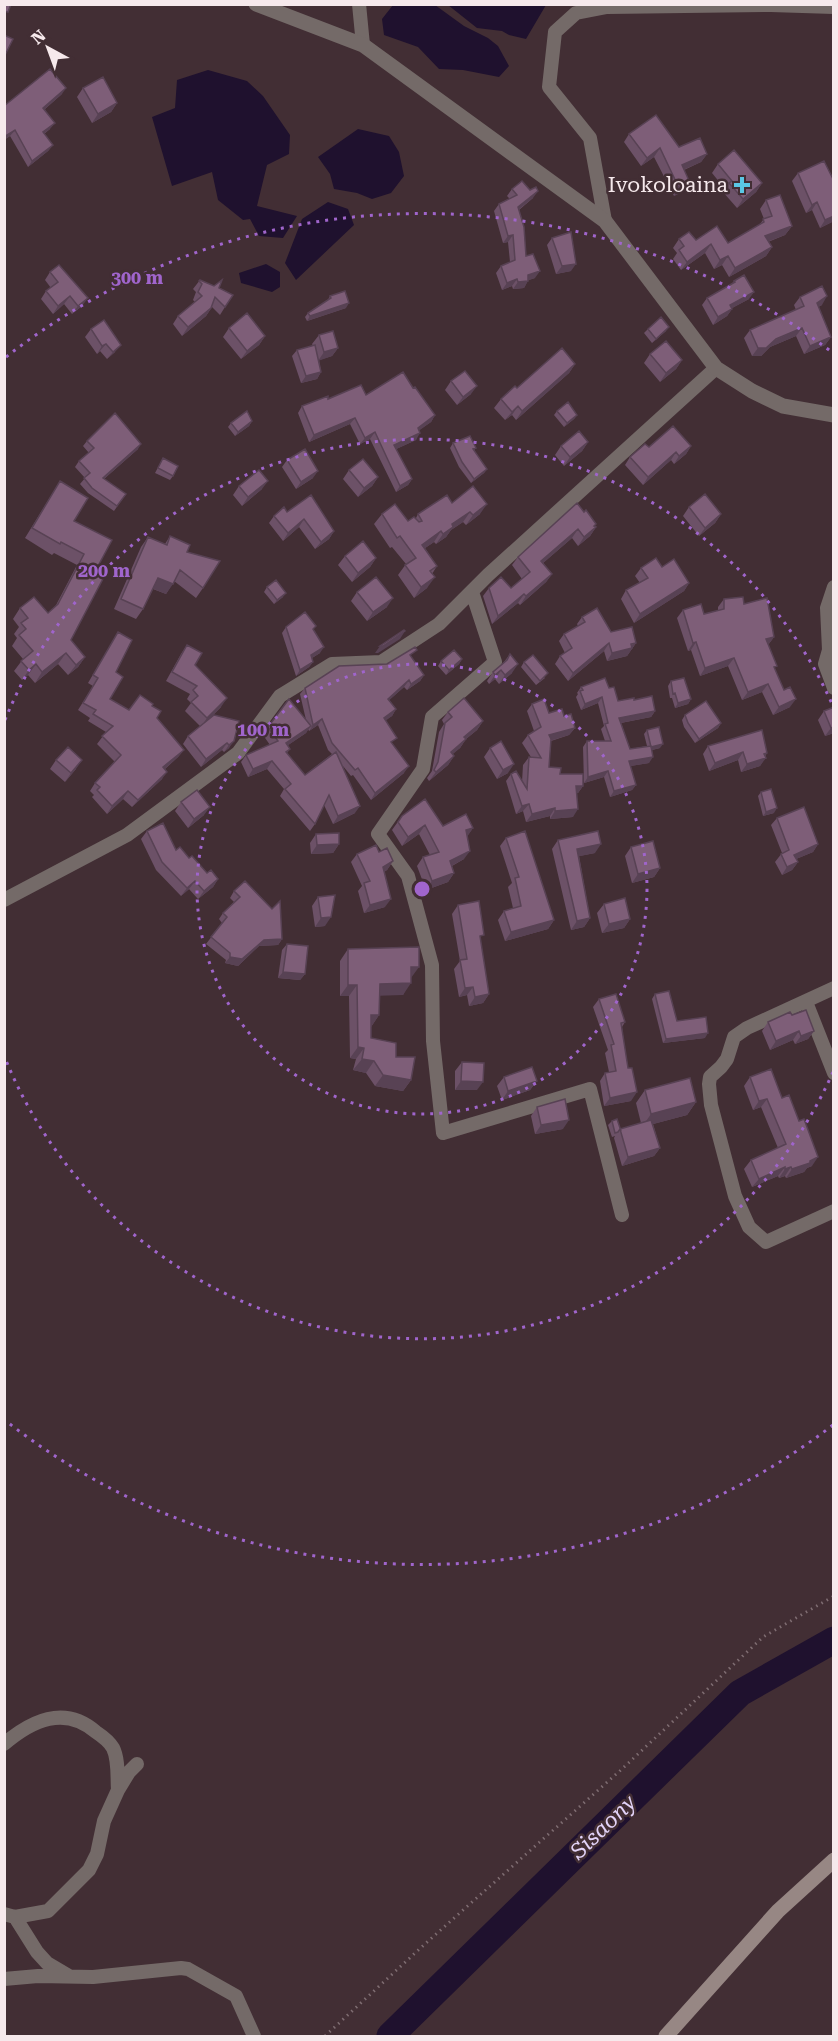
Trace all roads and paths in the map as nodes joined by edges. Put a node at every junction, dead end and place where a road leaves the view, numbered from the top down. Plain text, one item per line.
1 (256, 4) edge
2 (359, 4) edge
3 (771, 5) edge
4 (834, 7) edge
5 (363, 45) junction
6 (604, 221) junction
7 (716, 368) junction
8 (834, 415) edge
9 (834, 587) edge
10 (472, 592) junction
11 (829, 661) edge
12 (834, 688) edge
13 (4, 900) edge
14 (834, 988) edge
15 (806, 1002) junction
16 (834, 1073) edge
17 (834, 1211) edge
18 (622, 1215) dead end
19 (834, 1596) edge
20 (4, 1744) edge
21 (137, 1764) dead end
22 (118, 1790) junction
23 (834, 1860) edge
24 (10, 1915) edge
25 (69, 1976) junction
26 (4, 1979) edge
27 (254, 2037) edge
28 (325, 2037) edge
29 (666, 2037) edge

1 - 5 street
2 - 5 street
3 - 4 street
3 - 6 street
5 - 6 street
6 - 7 street
7 - 8 street
7 - 10 street
9 - 11 street
10 - 13 street
10 - 18 street
11 - 12 street
14 - 15 street
15 - 16 street
15 - 17 street
19 - 28 path
20 - 22 street
21 - 22 street
22 - 24 street
23 - 29 main road
24 - 25 street
25 - 26 street
25 - 27 street

